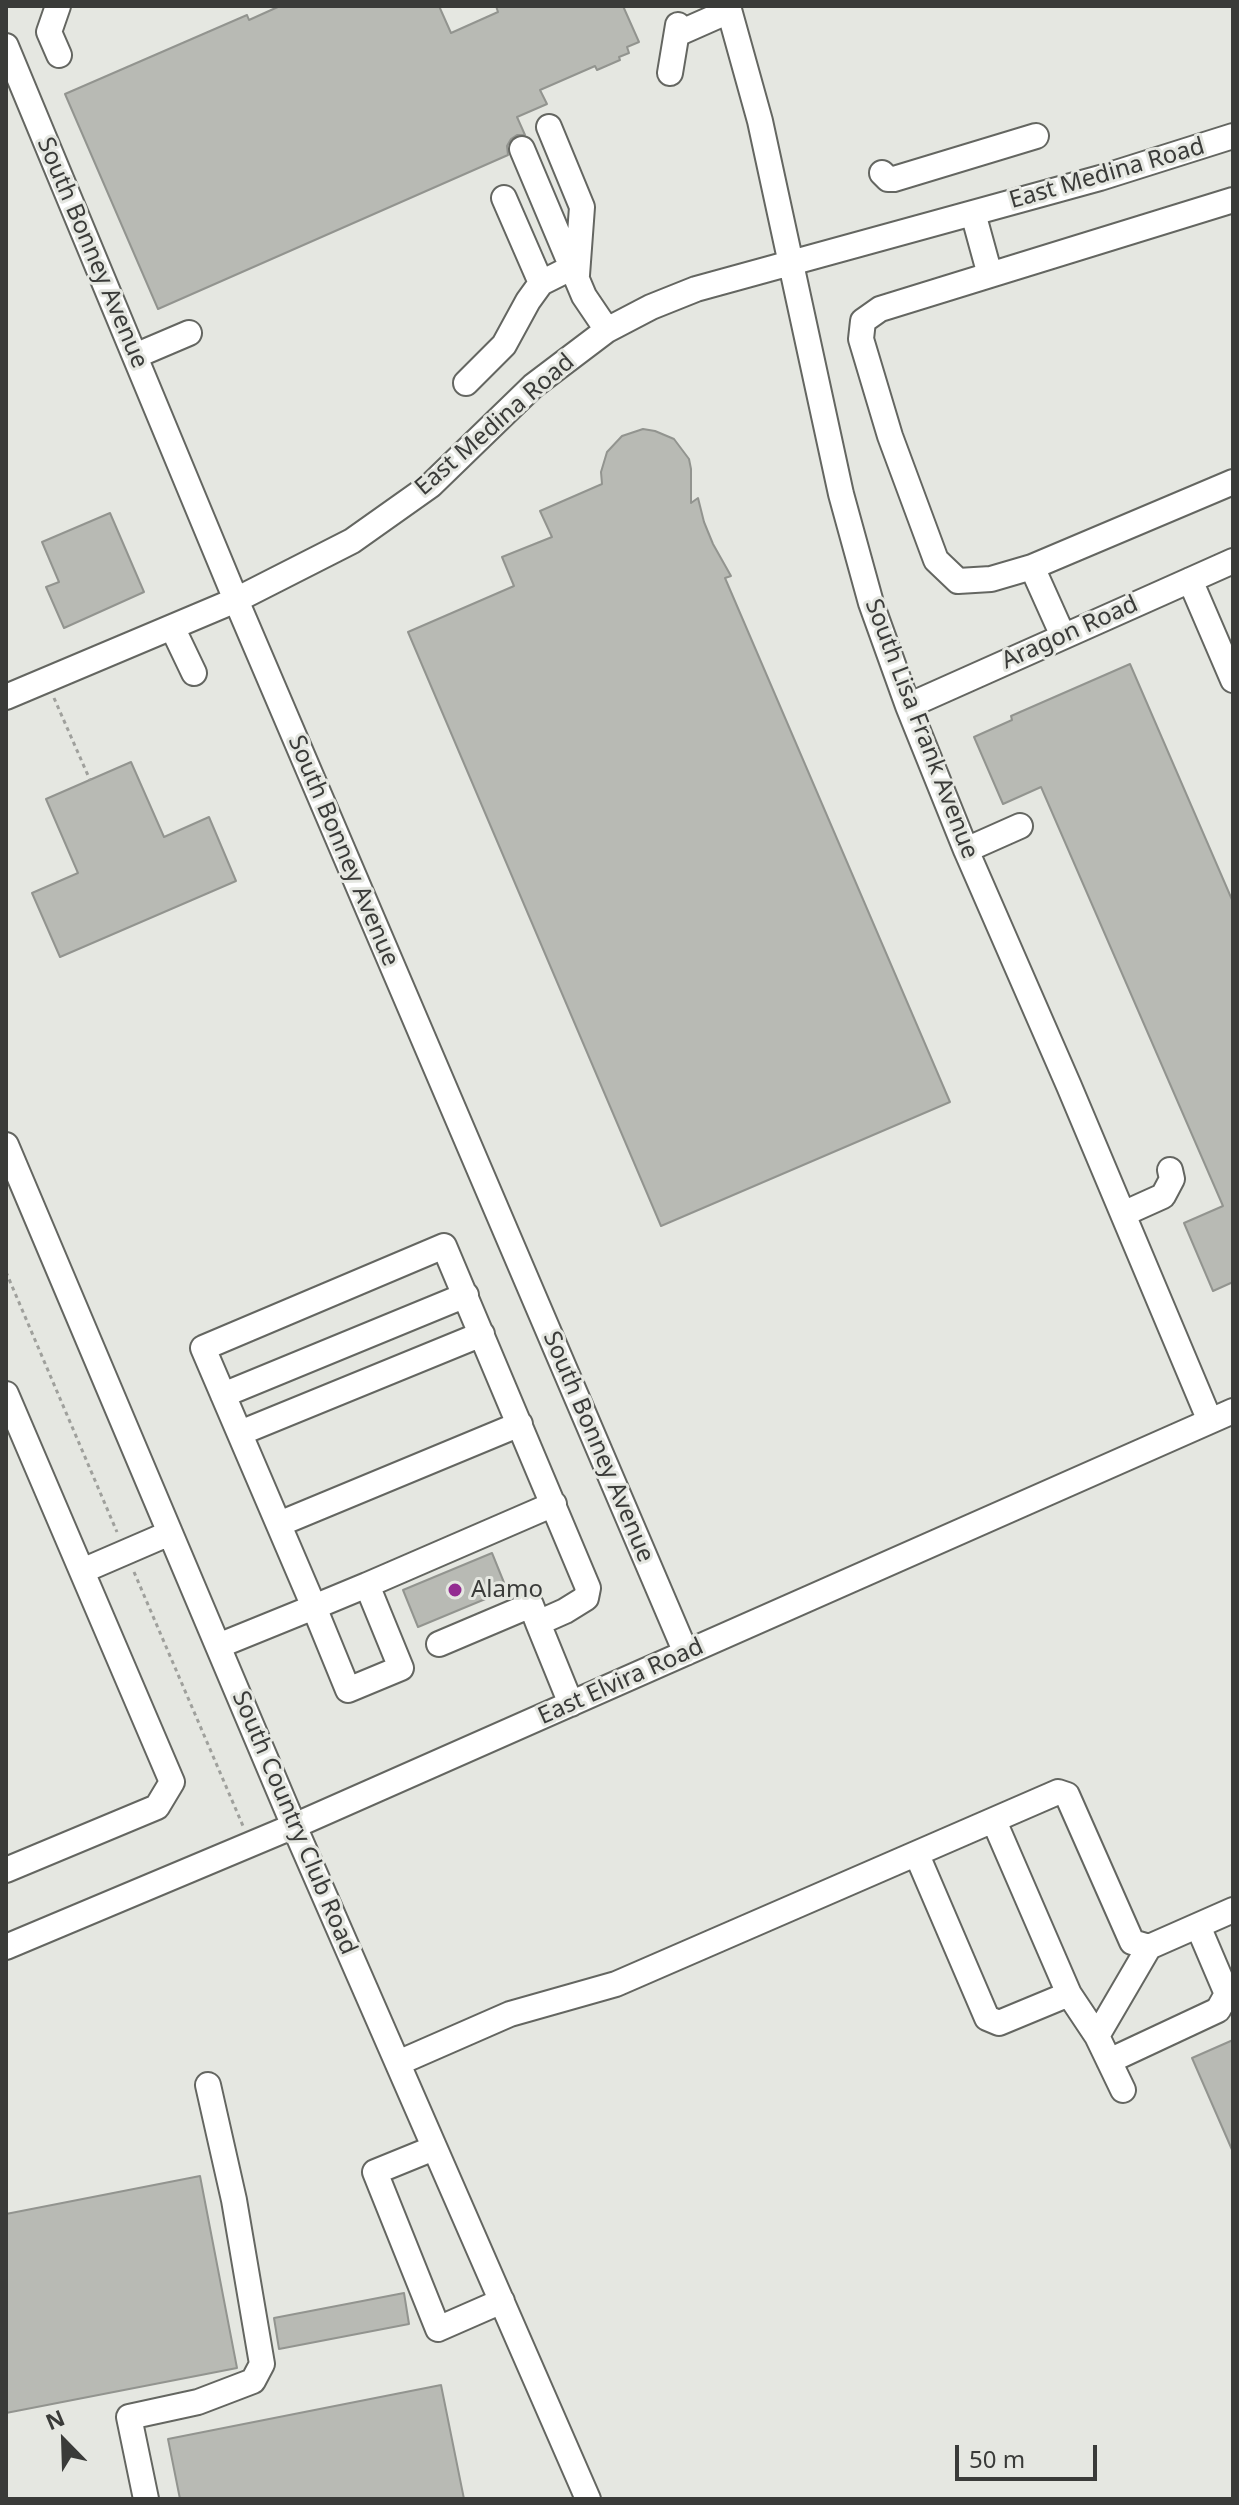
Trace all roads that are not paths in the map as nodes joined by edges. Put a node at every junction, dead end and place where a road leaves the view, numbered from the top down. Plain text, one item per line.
1 (58, 6) edge
2 (729, 9) edge
3 (6, 46) edge
4 (59, 55) dead end
5 (670, 73) dead end
6 (549, 127) dead end
7 (1036, 136) dead end
8 (1233, 137) edge
9 (522, 149) dead end
10 (882, 173) dead end
11 (504, 198) dead end
12 (1233, 200) edge
13 (973, 213) junction
14 (790, 263) junction
15 (575, 270) junction
16 (990, 275) junction
17 (541, 283) junction
18 (607, 330) junction
19 (189, 333) dead end
20 (135, 356) junction
21 (466, 383) dead end
22 (1233, 482) edge
23 (1233, 561) edge
24 (1032, 567) junction
25 (1190, 580) junction
26 (236, 600) junction
27 (172, 627) junction
28 (1063, 636) junction
29 (194, 673) dead end
30 (1233, 680) edge
31 (6, 697) edge
32 (908, 706) junction
33 (1020, 826) dead end
34 (966, 850) junction
35 (6, 1145) edge
36 (1170, 1170) dead end
37 (1123, 1214) junction
38 (466, 1295) junction
39 (482, 1334) junction
40 (6, 1394) edge
41 (223, 1395) junction
42 (1233, 1411) edge
43 (1210, 1421) junction
44 (520, 1424) junction
45 (240, 1433) junction
46 (554, 1504) junction
47 (279, 1524) junction
48 (170, 1533) junction
49 (82, 1571) junction
50 (367, 1585) junction
51 (314, 1607) junction
52 (538, 1623) junction
53 (439, 1644) dead end
54 (218, 1646) junction
55 (686, 1653) junction
56 (571, 1704) junction
57 (994, 1821) junction
58 (294, 1826) junction
59 (917, 1855) junction
60 (6, 1870) edge
61 (1233, 1910) edge
62 (1198, 1926) junction
63 (6, 1947) edge
64 (1149, 1947) junction
65 (1069, 1994) junction
66 (1097, 2036) junction
67 (1109, 2061) junction
68 (398, 2063) junction
69 (208, 2085) dead end
70 (1123, 2090) dead end
71 (434, 2148) junction
72 (502, 2301) junction
73 (146, 2499) edge
74 (588, 2499) edge

1 - 4 street
2 - 5 street
2 - 14 street, South Lisa Frank Avenue
3 - 20 street, South Bonney Avenue
6 - 15 street
7 - 10 street
8 - 13 street, East Medina Road
9 - 15 street
11 - 17 street
12 - 16 street
13 - 14 street, East Medina Road
13 - 16 street
14 - 18 street, East Medina Road
14 - 32 street, South Lisa Frank Avenue
15 - 17 street
15 - 18 street
16 - 24 street
17 - 21 street
18 - 26 street, East Medina Road
19 - 20 street
20 - 26 street, South Bonney Avenue
22 - 24 street
23 - 25 street, Aragon Road
24 - 28 street
25 - 28 street, Aragon Road
25 - 30 street
26 - 27 street, East Medina Road
26 - 55 street, South Bonney Avenue
27 - 29 street
27 - 31 street, East Medina Road
28 - 32 street, Aragon Road
32 - 34 street, South Lisa Frank Avenue
33 - 34 street
34 - 37 street, South Lisa Frank Avenue
35 - 48 street, South Country Club Road
36 - 37 street
37 - 43 street, South Lisa Frank Avenue
38 - 39 street
38 - 41 street
38 - 41 street
39 - 44 street
39 - 45 street
40 - 49 street
41 - 45 street
42 - 43 street, East Elvira Road
43 - 55 street, East Elvira Road
44 - 46 street
44 - 47 street
45 - 47 street
46 - 50 street
46 - 52 street
47 - 51 street
48 - 49 street
48 - 54 street, South Country Club Road
49 - 60 street
50 - 51 street
50 - 51 street
51 - 54 street
52 - 53 street
52 - 56 street
54 - 58 street, South Country Club Road
55 - 56 street, East Elvira Road
56 - 58 street, East Elvira Road
57 - 59 street
57 - 64 street
57 - 65 street
58 - 63 street, East Elvira Road
58 - 68 street, South Country Club Road
59 - 65 street
59 - 68 street
61 - 62 street
62 - 64 street
62 - 67 street
64 - 66 street
65 - 66 street
66 - 67 street
67 - 70 street
68 - 71 street, South Country Club Road
69 - 73 street
71 - 72 street, South Country Club Road
71 - 72 street
72 - 74 street, South Country Club Road

